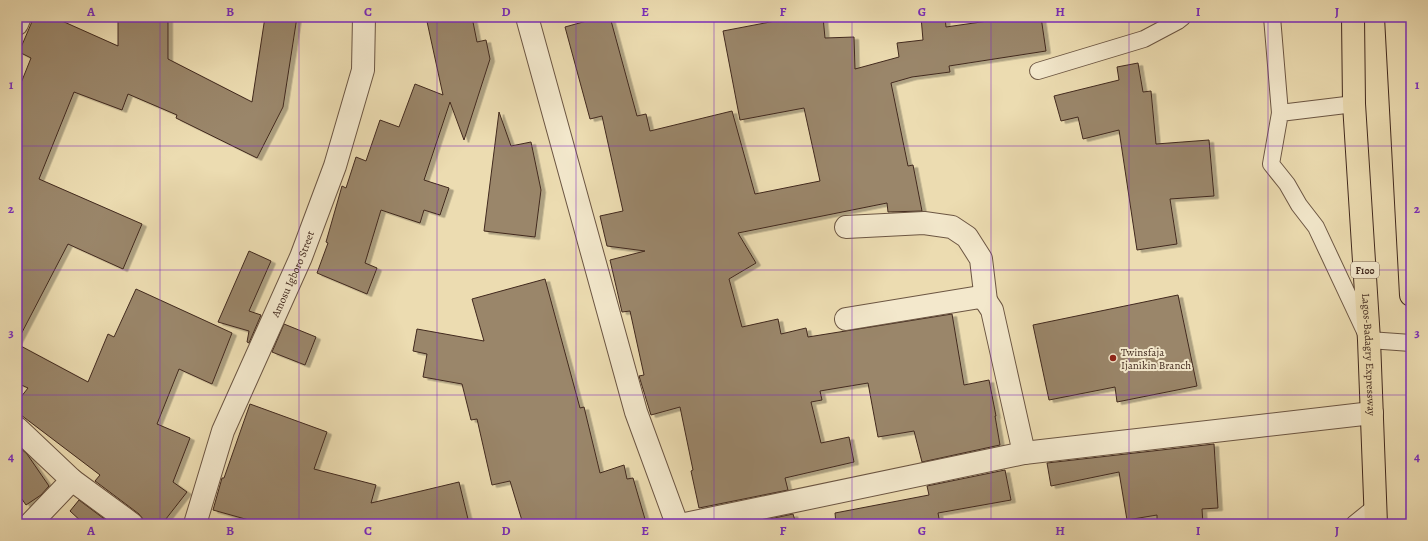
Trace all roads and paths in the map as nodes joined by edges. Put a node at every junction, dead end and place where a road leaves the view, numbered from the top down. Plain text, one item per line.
1 (20, 17) edge
2 (364, 17) edge
3 (527, 17) edge
4 (1183, 17) edge
5 (1272, 17) edge
6 (1353, 17) edge
7 (1396, 17) edge
8 (17, 24) edge
9 (1038, 71) dead end
10 (1406, 92) edge
11 (1354, 104) junction
12 (1280, 113) junction
13 (1406, 117) edge
14 (846, 227) dead end
15 (1411, 293) edge
16 (986, 301) junction
17 (846, 319) dead end
18 (1369, 340) junction
19 (1411, 343) edge
20 (1372, 413) junction
21 (17, 428) edge
22 (1024, 453) junction
23 (72, 480) junction
24 (1375, 516) edge
25 (30, 524) edge
26 (132, 524) edge
27 (195, 524) edge
28 (676, 524) edge
29 (685, 524) edge
30 (1354, 524) edge

1 - 8 street
2 - 27 street, Amosu Igboro Street
3 - 28 street
4 - 9 lane
5 - 12 lane
6 - 11 highway, Lagos-Badagry Expressway / F100
7 - 10 highway
10 - 13 highway
11 - 12 lane
11 - 18 highway, Lagos-Badagry Expressway / F100
12 - 18 lane
13 - 15 highway
14 - 16 street
16 - 17 street
16 - 22 street
18 - 19 lane
18 - 20 highway, Lagos-Badagry Expressway / F100
20 - 22 street
20 - 24 highway, Lagos-Badagry Expressway / F100
21 - 23 street
22 - 29 street
23 - 25 street
23 - 26 street
24 - 30 lane

